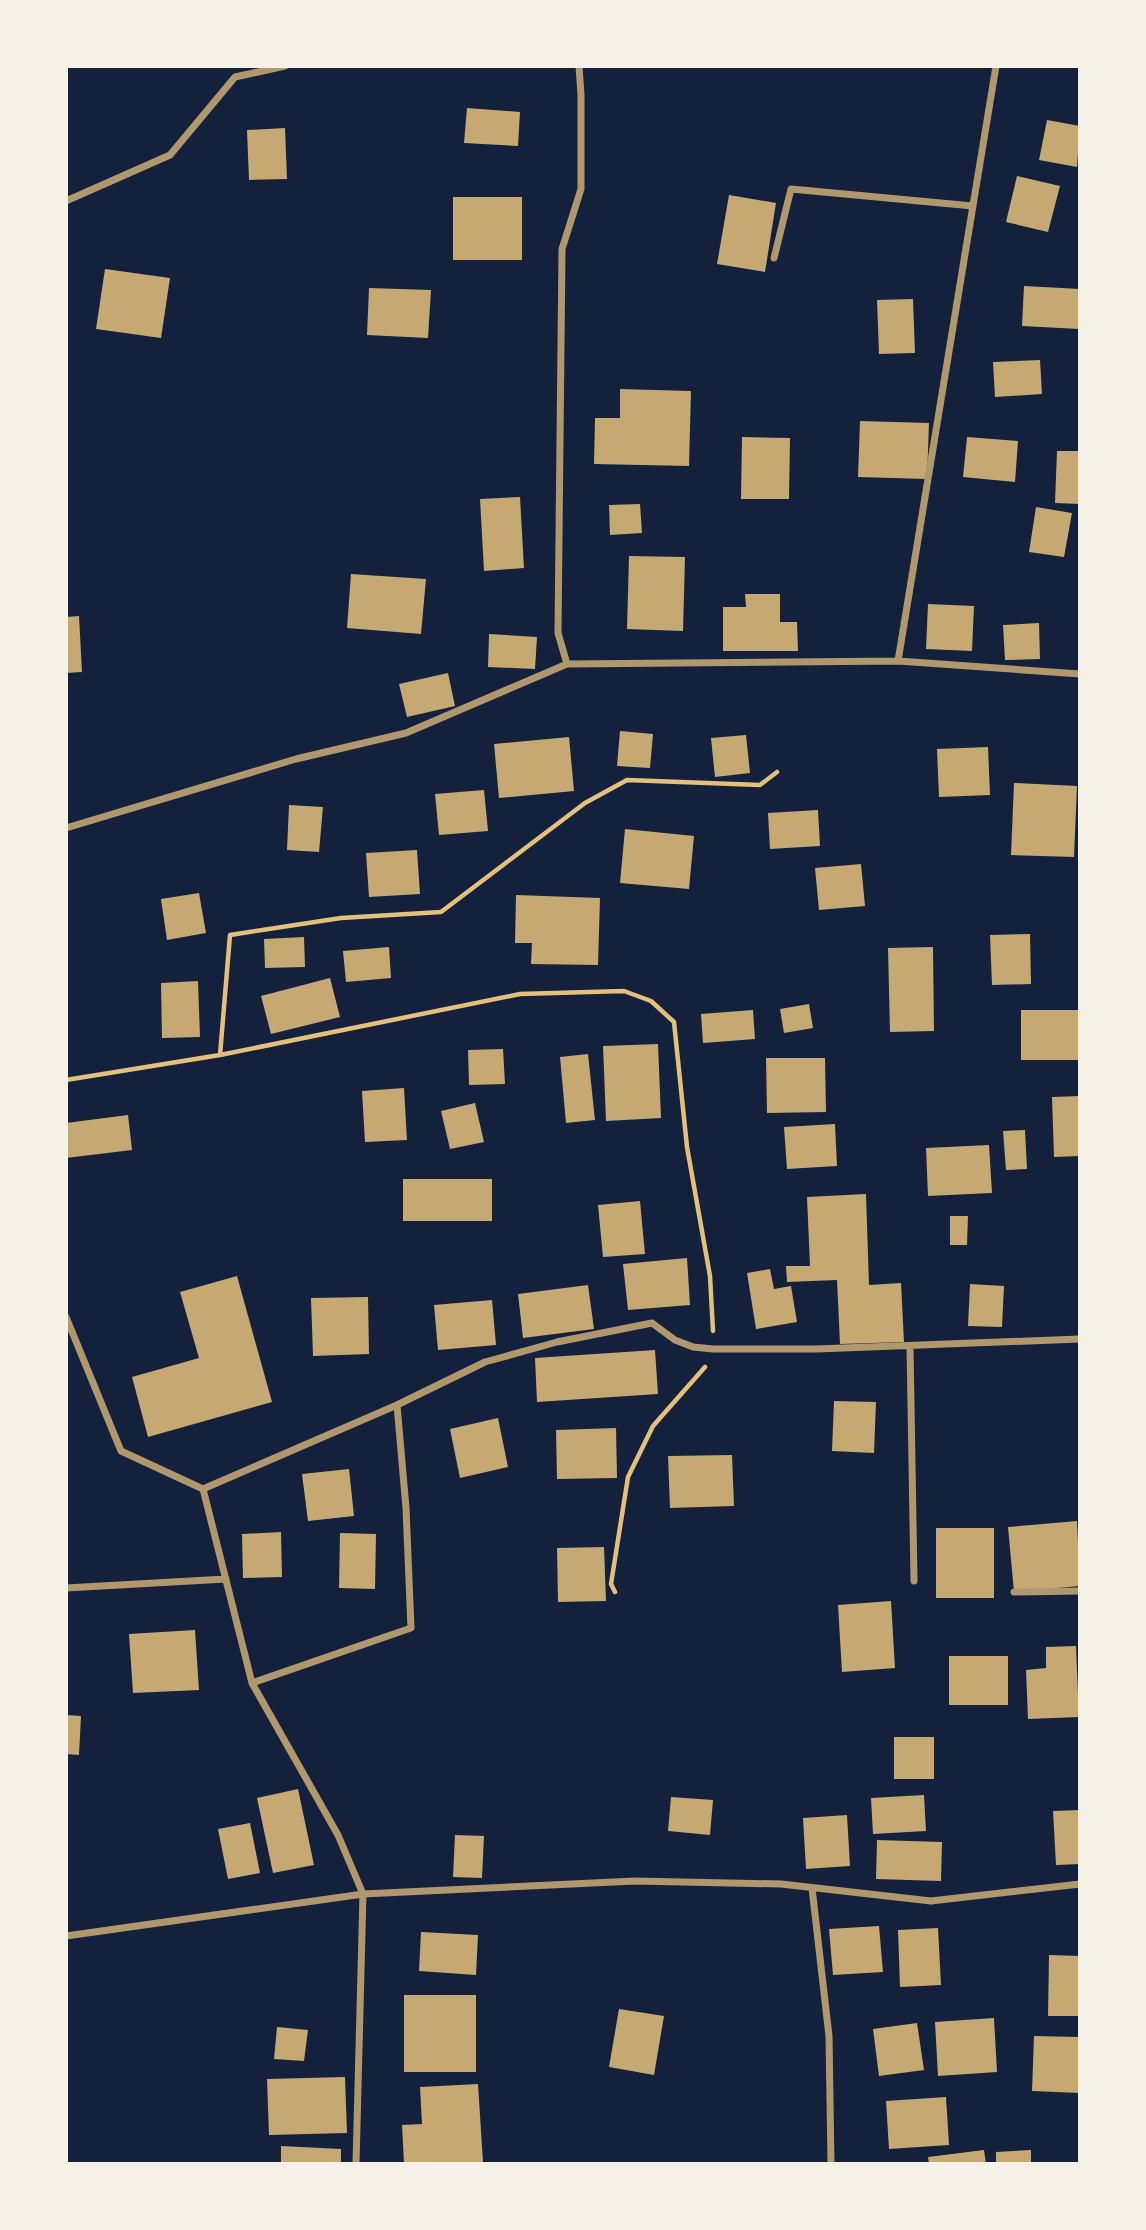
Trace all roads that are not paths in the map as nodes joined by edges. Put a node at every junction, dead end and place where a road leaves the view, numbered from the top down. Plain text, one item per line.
1 (285, 66) edge
2 (579, 66) edge
3 (996, 66) edge
4 (66, 201) edge
5 (973, 206) junction
6 (774, 258) dead end
7 (898, 661) junction
8 (567, 664) junction
9 (1080, 674) edge
10 (66, 828) edge
11 (66, 1317) edge
12 (1080, 1339) edge
13 (910, 1346) junction
14 (397, 1405) junction
15 (204, 1489) junction
16 (226, 1579) junction
17 (914, 1581) dead end
18 (66, 1588) edge
19 (1080, 1591) edge
20 (1014, 1592) dead end
21 (252, 1683) junction
22 (1080, 1884) edge
23 (812, 1888) junction
24 (363, 1894) junction
25 (66, 1936) edge
26 (356, 2164) edge
27 (831, 2164) edge

1 - 4 street
2 - 8 street
3 - 5 street
5 - 6 street
5 - 7 street
7 - 8 street
7 - 9 street
8 - 10 street
11 - 15 street
12 - 13 street
13 - 14 street
13 - 17 street
14 - 15 street
14 - 21 street
15 - 16 street
16 - 18 street
16 - 21 street
19 - 20 street
21 - 24 street
22 - 23 street
23 - 24 street
23 - 27 street
24 - 25 street
24 - 26 street

